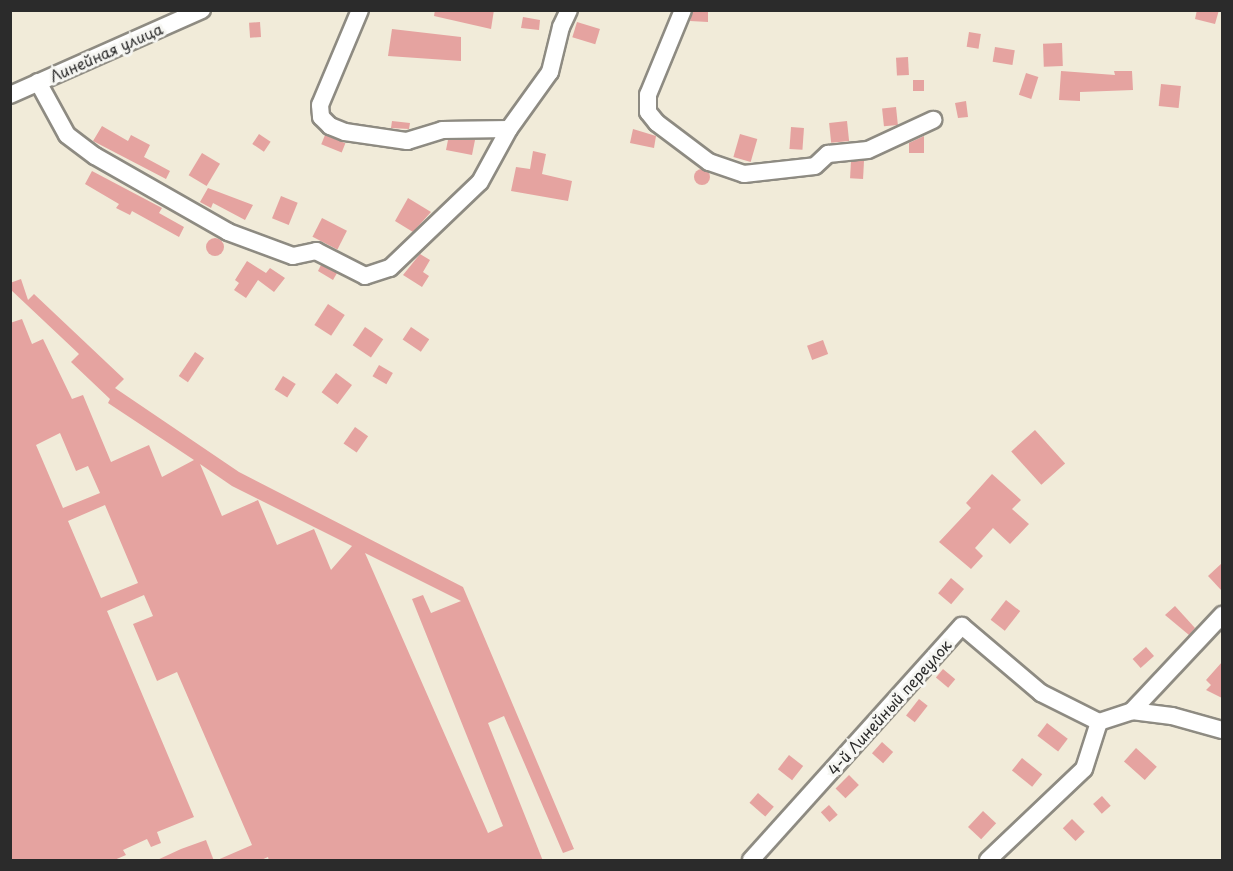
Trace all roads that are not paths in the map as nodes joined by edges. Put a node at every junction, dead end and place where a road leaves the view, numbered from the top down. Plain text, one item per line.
1 (202, 10) edge
2 (360, 10) edge
3 (569, 10) edge
4 (683, 10) edge
5 (38, 82) junction
6 (10, 95) edge
7 (933, 120) dead end
8 (509, 129) junction
9 (1222, 615) edge
10 (1132, 711) junction
11 (1099, 722) junction
12 (1222, 730) edge
13 (751, 861) edge
14 (988, 861) edge

1 - 5 street, Линейная улица
2 - 8 street
3 - 8 street
4 - 7 street
5 - 6 street, Линейная улица
5 - 8 street
9 - 10 street
10 - 11 street
10 - 12 street
11 - 13 street, 4-й Линейный переулок
11 - 14 street

